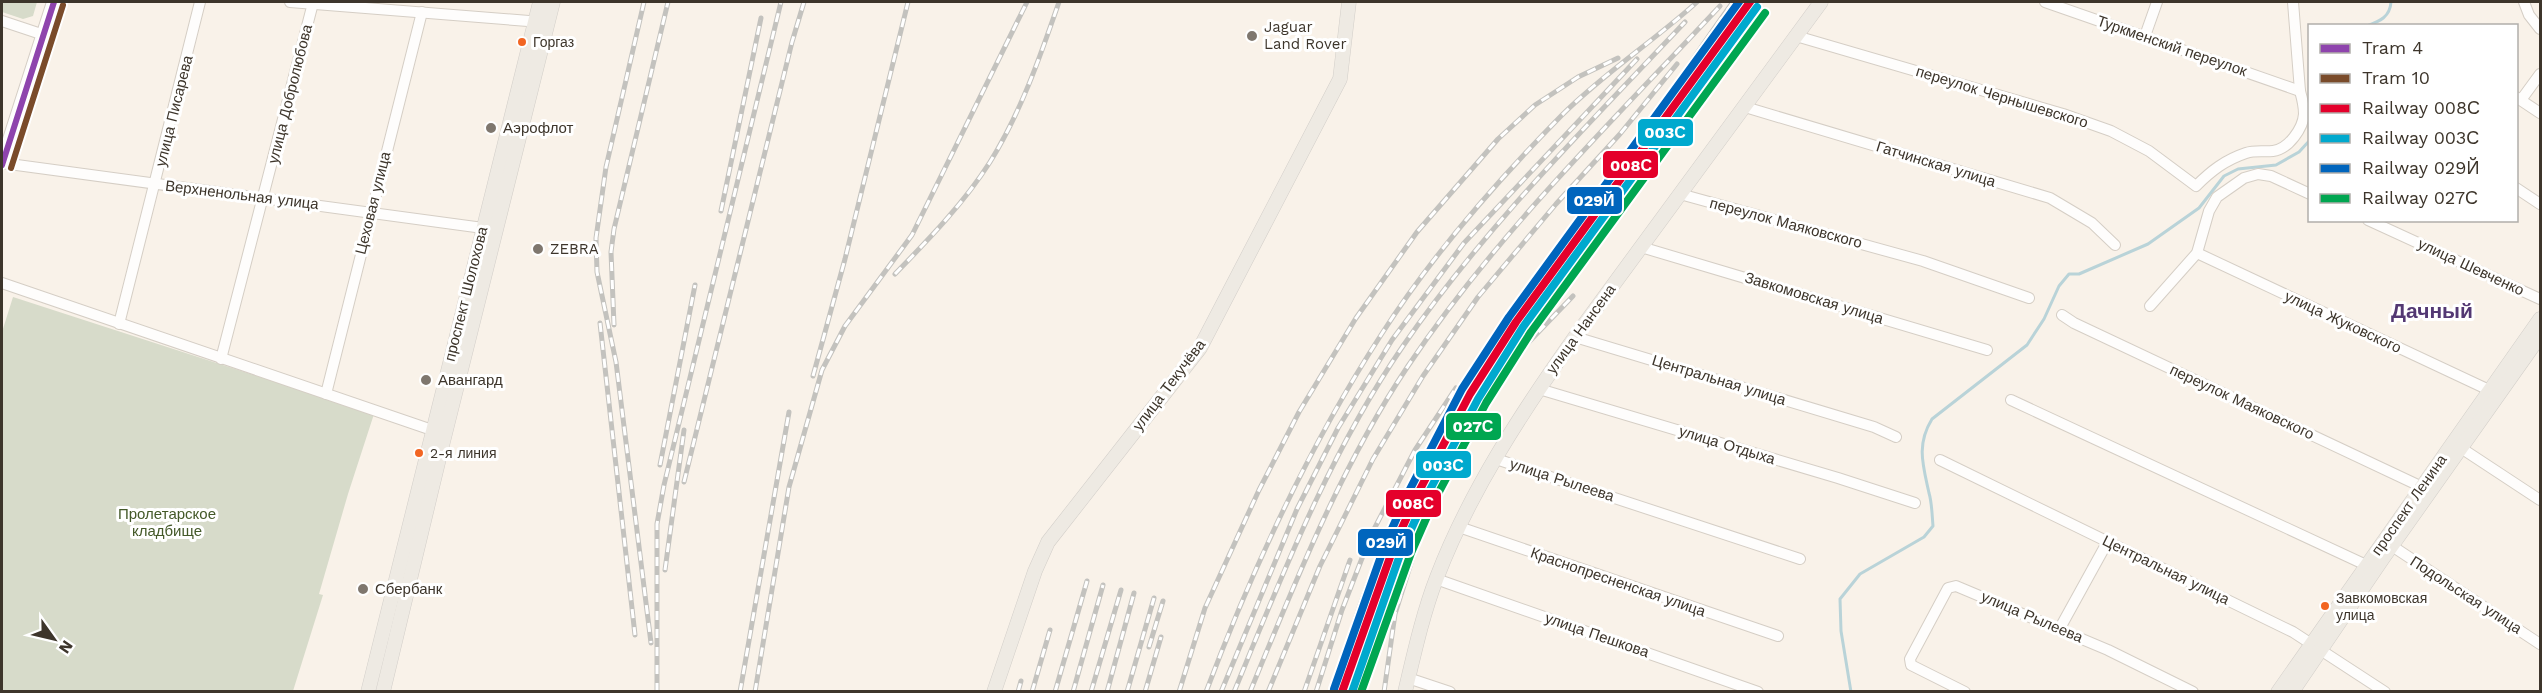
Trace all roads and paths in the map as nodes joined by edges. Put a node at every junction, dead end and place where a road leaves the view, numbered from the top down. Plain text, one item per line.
1 (52, 2) edge
2 (201, 2) edge
3 (290, 2) edge
4 (540, 2) edge
5 (553, 2) edge
6 (1349, 2) edge
7 (1821, 2) edge
8 (2045, 2) edge
9 (2157, 2) edge
10 (2293, 2) edge
11 (2524, 2) edge
12 (313, 3) junction
13 (422, 12) junction
14 (2, 21) edge
15 (541, 22) junction
16 (2541, 29) edge
17 (41, 34) junction
18 (1796, 36) junction
19 (2145, 36) junction
20 (2541, 74) edge
21 (2300, 91) junction
22 (2519, 98) edge
23 (1745, 107) junction
24 (2541, 113) edge
25 (2, 158) edge
26 (2, 163) edge
27 (156, 184) junction
28 (2518, 189) edge
29 (2308, 193) edge
30 (1680, 194) junction
31 (264, 198) junction
32 (2541, 204) edge
33 (371, 212) junction
34 (2372, 222) edge
35 (483, 228) junction
36 (2115, 245) dead end
37 (1641, 247) junction
38 (2197, 253) junction
39 (2, 283) edge
40 (2029, 298) dead end
41 (2541, 299) edge
42 (2150, 306) dead end
43 (2062, 315) dead end
44 (2541, 319) edge
45 (119, 324) junction
46 (2541, 336) edge
47 (1575, 337) junction
48 (1987, 350) dead end
49 (221, 359) junction
50 (1539, 389) junction
51 (2488, 390) junction
52 (327, 394) junction
53 (2011, 400) dead end
54 (432, 430) junction
55 (1896, 438) dead end
56 (2462, 448) junction
57 (1496, 459) junction
58 (1940, 460) dead end
59 (2422, 487) junction
60 (2541, 500) edge
61 (1915, 504) dead end
62 (1459, 527) junction
63 (2108, 541) junction
64 (2392, 546) junction
65 (1800, 559) dead end
66 (2367, 565) junction
67 (1436, 579) junction
68 (2060, 628) junction
69 (1778, 636) dead end
70 (2541, 644) edge
71 (2316, 646) junction
72 (1407, 685) edge
73 (368, 692) edge
74 (383, 692) edge
75 (994, 692) edge
76 (1450, 692) edge
77 (1758, 692) edge
78 (1965, 692) edge
79 (2193, 692) edge
80 (2278, 692) edge
81 (2292, 692) edge
82 (2385, 692) edge

1 - 17 street
2 - 27 street, улица Писарева
3 - 12 street
4 - 15 main road, проспект Шолохова
5 - 15 main road, проспект Шолохова
6 - 75 main road, улица Текучёва
7 - 18 main road, улица Нансена
8 - 19 street, Туркменский переулок
9 - 19 street
10 - 21 street
11 - 16 street
12 - 13 street
12 - 31 street, улица Добролюбова
13 - 15 street
13 - 33 street, Цеховая улица
14 - 17 street
15 - 35 main road, проспект Шолохова
15 - 74 main road, проспект Шолохова
17 - 25 street
18 - 21 street, переулок Чернышевского
18 - 23 main road, улица Нансена
19 - 21 street, Туркменский переулок
20 - 22 street
22 - 24 street
23 - 30 main road, улица Нансена
23 - 36 street, Гатчинская улица
26 - 27 street, Верхненольная улица
27 - 31 street, Верхненольная улица
27 - 45 street, улица Писарева
28 - 32 street
29 - 38 street
30 - 37 main road, улица Нансена
30 - 40 street, переулок Маяковского
31 - 33 street, Верхненольная улица
31 - 49 street, улица Добролюбова
33 - 35 street, Верхненольная улица
33 - 52 street, Цеховая улица
34 - 41 street, улица Шевченко
35 - 54 main road, проспект Шолохова
37 - 47 main road, улица Нансена
37 - 48 street, Завкомовская улица
38 - 42 street
38 - 51 street, улица Жуковского
39 - 45 street
43 - 59 street, переулок Маяковского
44 - 51 main road, проспект Ленина
45 - 49 street
46 - 56 main road, проспект Ленина
47 - 50 main road, улица Нансена
47 - 55 street, Центральная улица
49 - 52 street
50 - 57 main road, улица Нансена
50 - 61 street, улица Отдыха
51 - 59 main road, проспект Ленина
52 - 54 street
53 - 66 street
54 - 73 main road, проспект Шолохова
56 - 60 street
56 - 64 main road, проспект Ленина
57 - 62 main road, улица Нансена
57 - 65 street, улица Рылеева
58 - 63 street, Центральная улица
59 - 66 main road, проспект Ленина
62 - 67 main road, улица Нансена
62 - 69 street, Краснопресненская улица
63 - 68 street
63 - 71 street, Центральная улица
64 - 70 street, Подольская улица
64 - 71 main road, проспект Ленина
66 - 71 main road, проспект Ленина
67 - 72 main road, улица Нансена
67 - 77 street, улица Пешкова
68 - 78 street, улица Рылеева
68 - 79 street, улица Рылеева
71 - 80 main road, проспект Ленина
71 - 81 main road, проспект Ленина
71 - 82 street, Центральная улица
72 - 76 street

